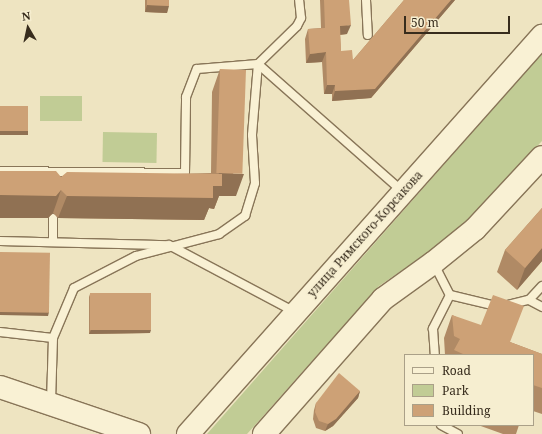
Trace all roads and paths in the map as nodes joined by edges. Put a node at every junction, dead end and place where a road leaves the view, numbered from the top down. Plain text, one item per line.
1 (299, 0) edge
2 (366, 0) edge
3 (368, 35) dead end
4 (542, 36) edge
5 (258, 64) junction
6 (542, 157) edge
7 (0, 170) edge
8 (403, 192) junction
9 (53, 218) edge
10 (0, 241) edge
11 (52, 242) junction
12 (169, 245) junction
13 (433, 263) junction
14 (542, 286) edge
15 (450, 295) junction
16 (529, 300) junction
17 (542, 307) edge
18 (295, 312) junction
19 (0, 332) edge
20 (53, 338) junction
21 (435, 354) edge
22 (0, 387) edge
23 (50, 406) junction
24 (443, 426) edge
25 (139, 434) edge
26 (188, 434) edge
27 (264, 434) edge
28 (458, 434) edge

1 - 5 lane
2 - 3 lane
4 - 8 street, улица Римского-Корсакова
5 - 7 lane
5 - 8 lane
5 - 12 lane
6 - 13 street
8 - 18 street, улица Римского-Корсакова
9 - 11 lane
10 - 11 lane
11 - 12 lane
12 - 18 lane
12 - 20 lane
13 - 15 lane
13 - 27 street
14 - 16 lane
15 - 16 lane
15 - 21 lane
16 - 17 lane
18 - 26 street, улица Римского-Корсакова
19 - 20 lane
20 - 23 lane
22 - 23 street
23 - 25 street
24 - 28 lane

